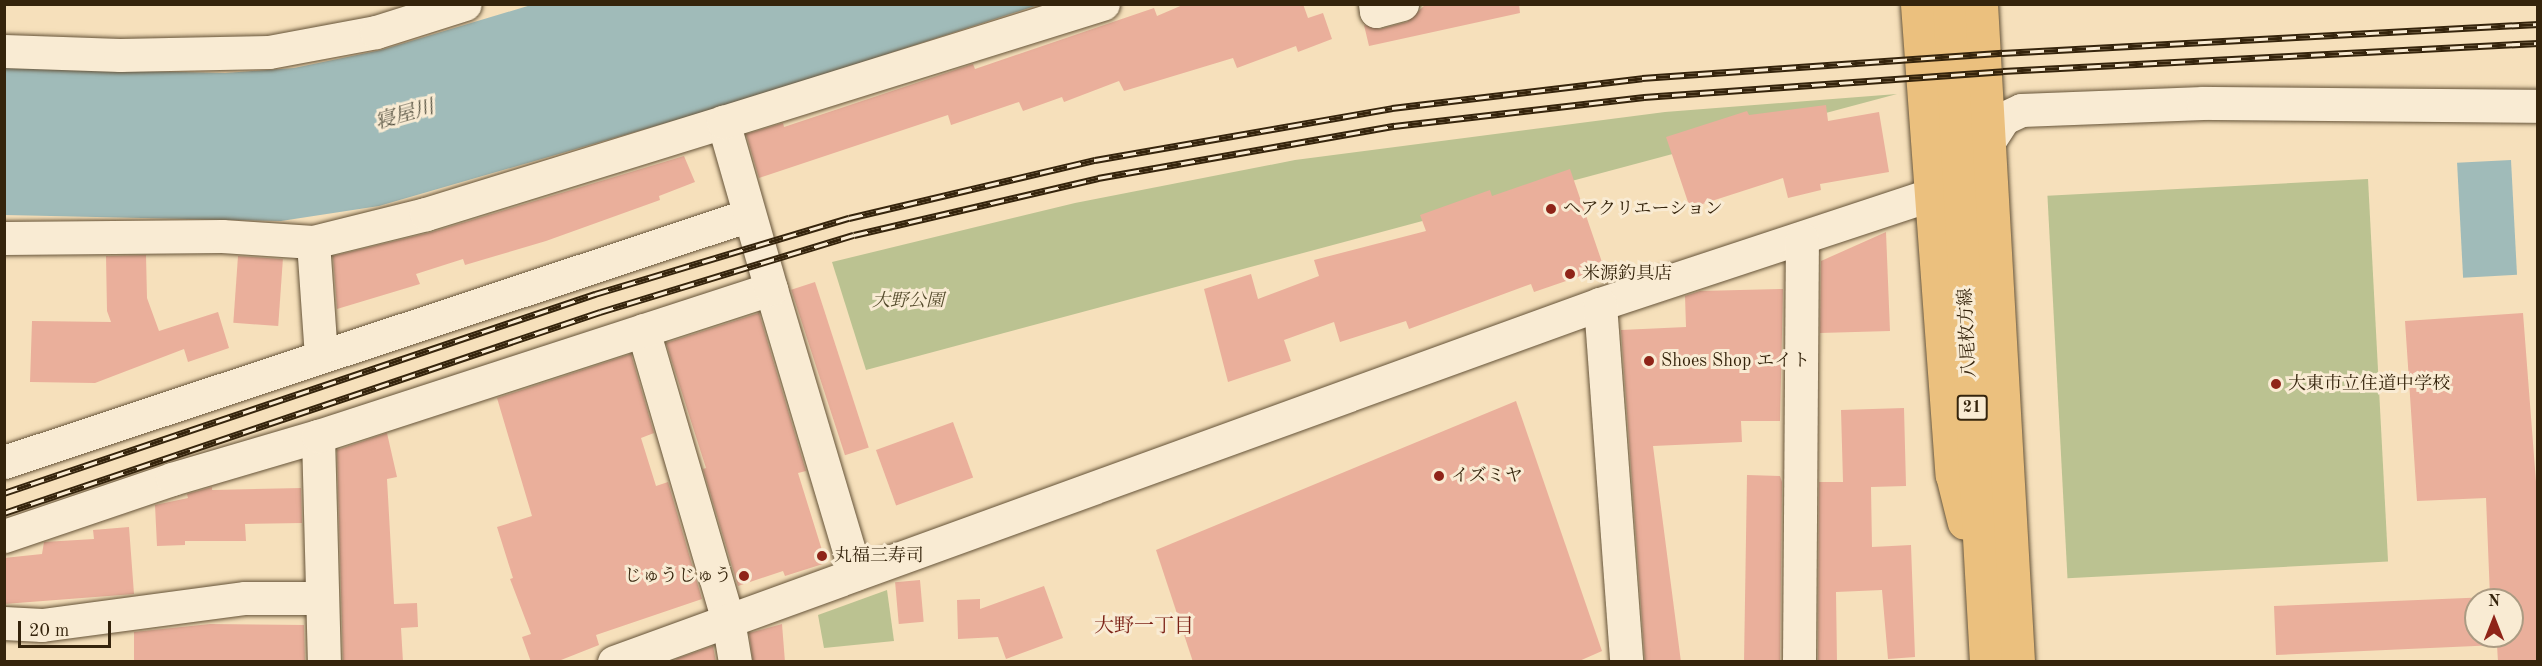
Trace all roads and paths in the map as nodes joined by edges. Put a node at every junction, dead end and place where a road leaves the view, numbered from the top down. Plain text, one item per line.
1 (465, 4) edge
2 (1103, 4) edge
3 (1375, 4) edge
4 (1402, 4) edge
5 (1917, 4) edge
6 (1949, 4) edge
7 (1980, 4) edge
8 (4, 51) edge
9 (2538, 106) edge
10 (723, 122) junction
11 (1989, 141) junction
12 (1929, 195) junction
13 (749, 215) junction
14 (4, 238) edge
15 (1802, 239) junction
16 (313, 242) junction
17 (771, 289) junction
18 (1600, 304) junction
19 (643, 330) junction
20 (321, 355) junction
21 (318, 436) junction
22 (4, 462) edge
23 (4, 536) edge
24 (856, 574) junction
25 (1983, 594) junction
26 (321, 598) junction
27 (728, 620) junction
28 (4, 623) edge
29 (324, 662) edge
30 (614, 662) edge
31 (735, 662) edge
32 (1626, 662) edge
33 (1799, 662) edge
34 (1986, 662) edge
35 (2018, 662) edge

1 - 8 street
2 - 10 street
3 - 4 street
5 - 12 main road
6 - 25 main road, 八尾枚方線 / 21
7 - 11 main road
9 - 11 street
10 - 13 street
10 - 16 street
11 - 35 main road
12 - 15 street
12 - 25 main road
13 - 17 street
13 - 20 street
14 - 16 street
15 - 18 street
15 - 33 street
16 - 20 street
17 - 19 street
17 - 24 street
18 - 24 street
18 - 32 street
19 - 21 street
19 - 27 street
20 - 22 street
21 - 23 street
21 - 26 street
24 - 27 street
25 - 34 main road, 八尾枚方線 / 21
26 - 28 street
26 - 29 street
27 - 30 street
27 - 31 street

